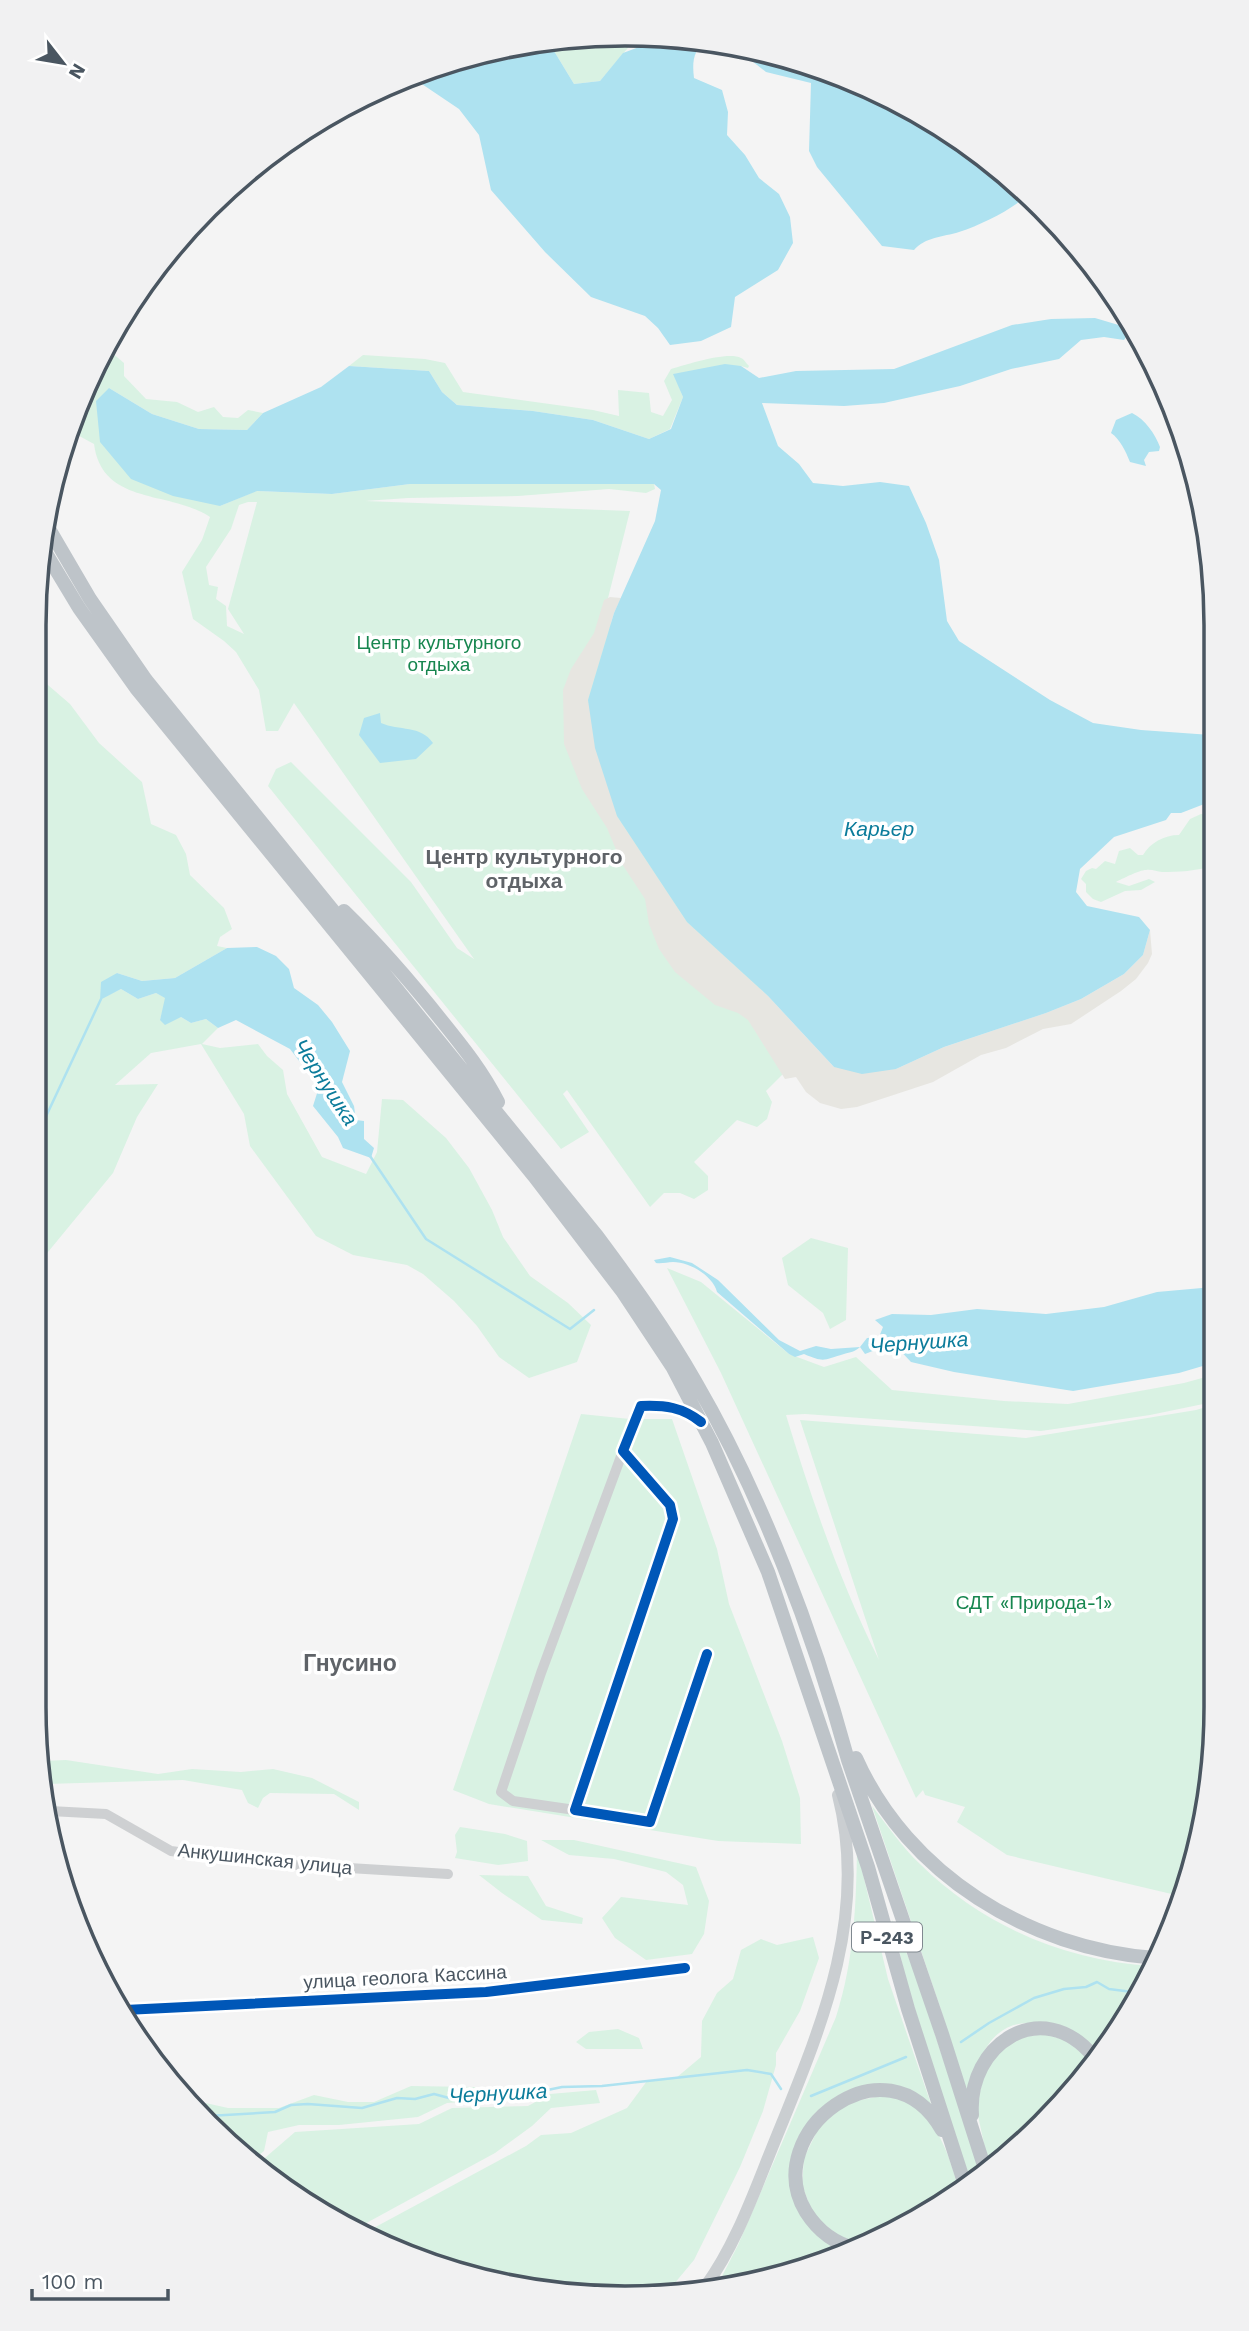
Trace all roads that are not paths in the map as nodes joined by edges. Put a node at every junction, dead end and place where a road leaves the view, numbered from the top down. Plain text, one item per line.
1 (53, 535) edge
2 (49, 559) edge
3 (701, 1422) junction
4 (623, 1451) junction
5 (707, 1654) dead end
6 (836, 1716) junction
7 (820, 1723) junction
8 (575, 1810) junction
9 (56, 1811) edge
10 (448, 1874) dead end
11 (1147, 1957) edge
12 (685, 1968) dead end
13 (132, 2010) edge
14 (1089, 2052) edge
15 (975, 2137) junction
16 (954, 2152) junction
17 (983, 2161) edge
18 (962, 2177) edge
19 (841, 2243) edge
20 (709, 2279) edge

1 - 6 highway
2 - 3 highway
3 - 4 street
3 - 7 highway
4 - 8 street
4 - 8 street
5 - 8 street
6 - 11 highway
6 - 15 highway, Р-243
7 - 16 highway, Р-243
7 - 20 main road, Р-243
9 - 10 street, Анкушинская улица
12 - 13 street, улица геолога Кассина
14 - 15 highway, Р-243
15 - 17 highway, Р-243
16 - 18 highway, Р-243
16 - 19 highway, Р-243

